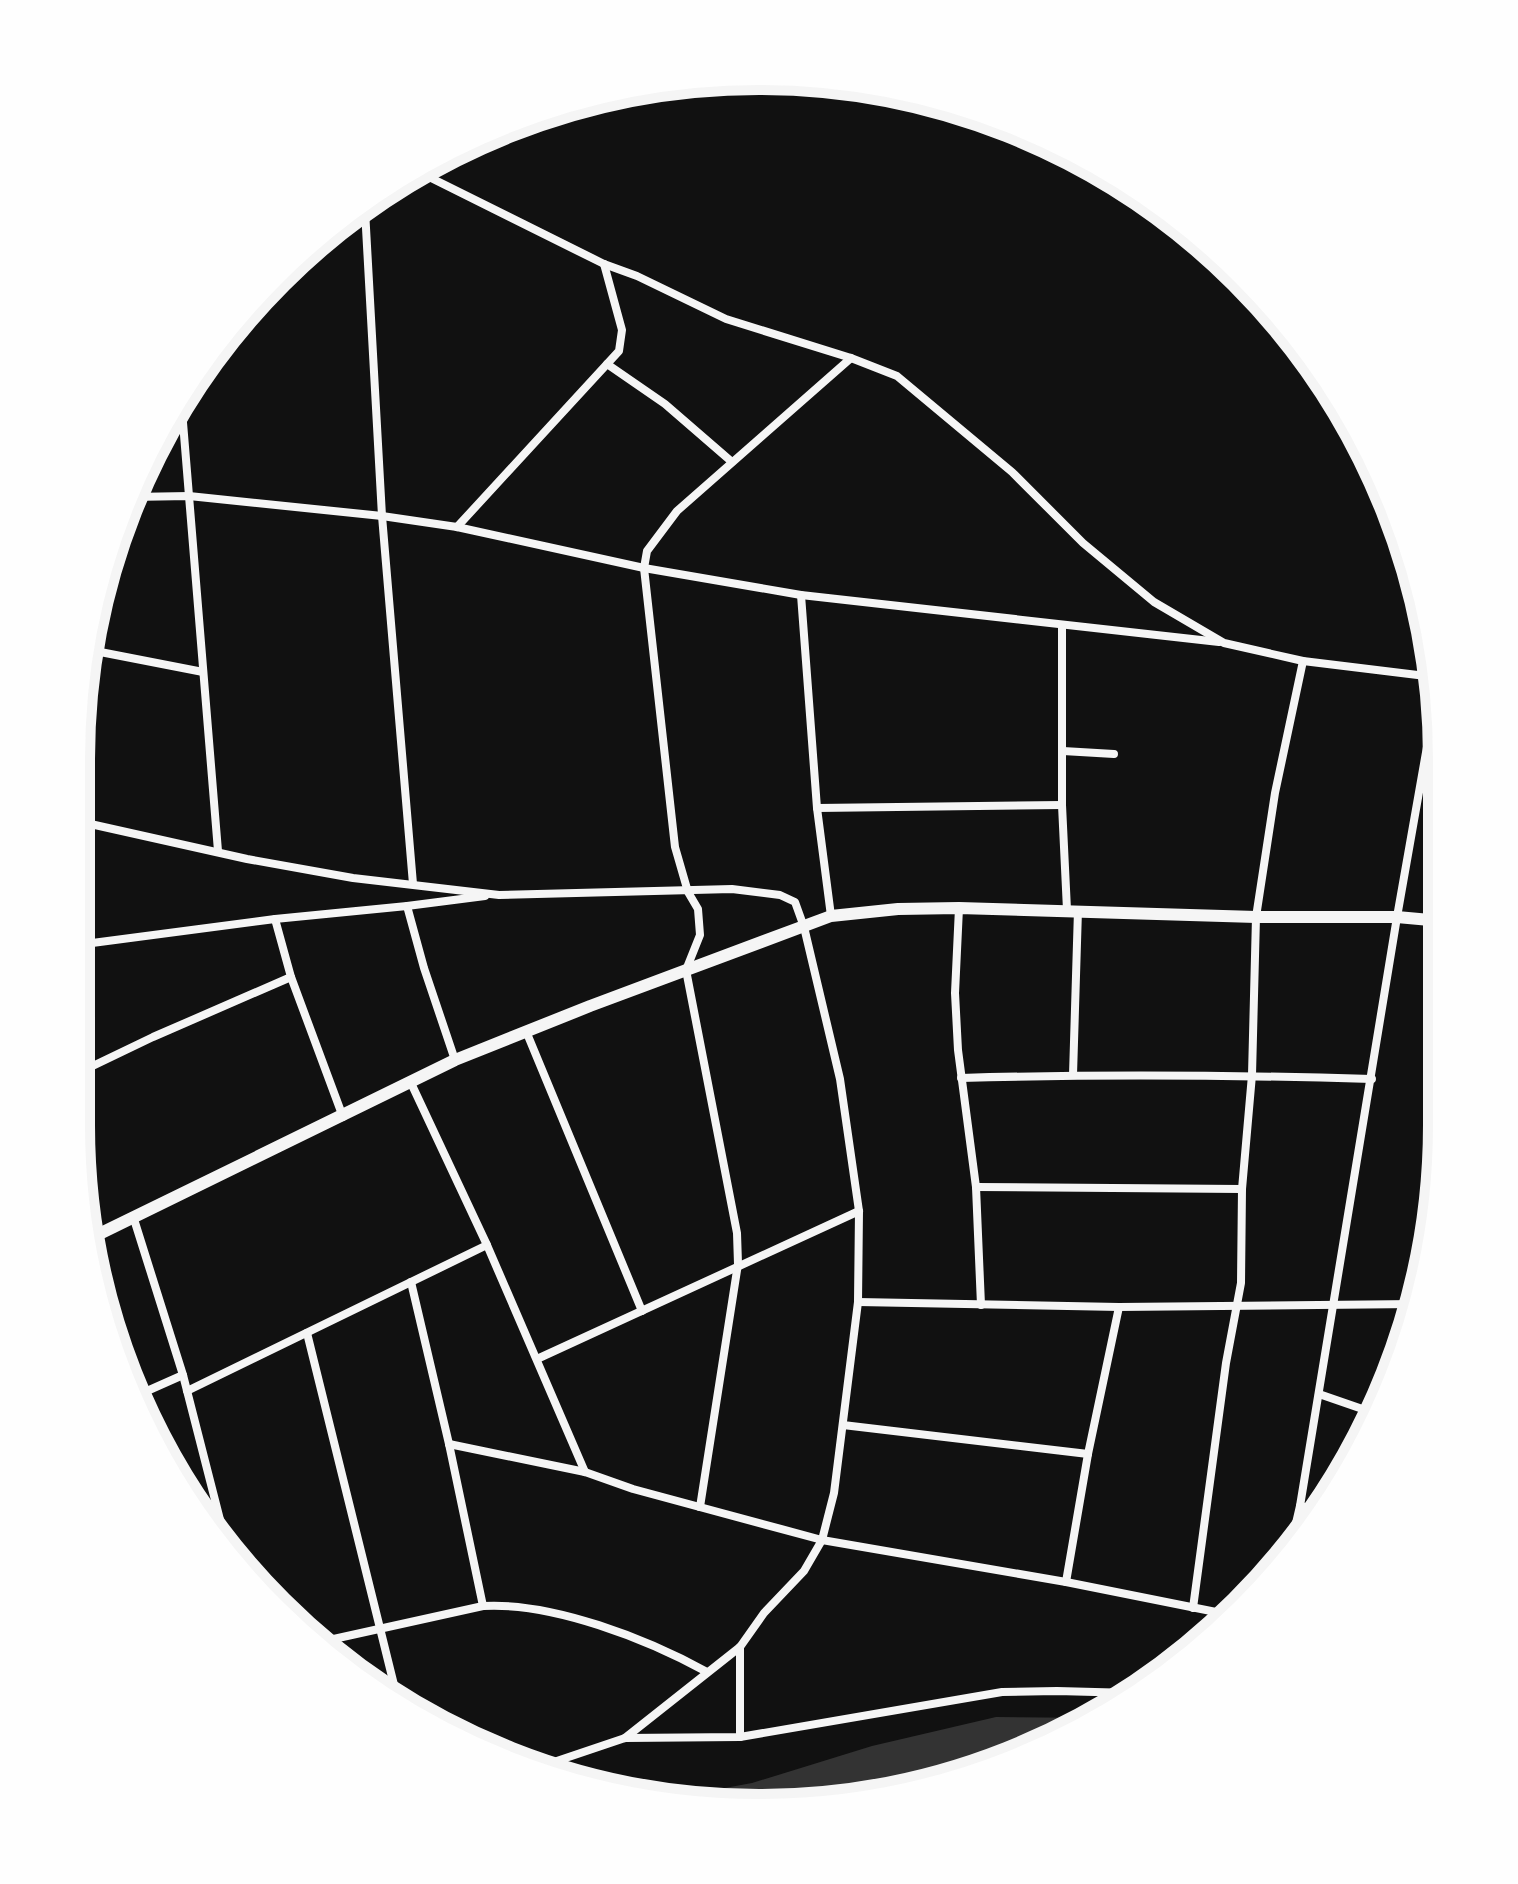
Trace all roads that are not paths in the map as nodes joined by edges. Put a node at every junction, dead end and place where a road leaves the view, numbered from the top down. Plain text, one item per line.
1 (430, 177) edge
2 (365, 218) edge
3 (604, 264) junction
4 (851, 358) junction
5 (607, 364) junction
6 (183, 420) edge
7 (732, 462) junction
8 (189, 496) junction
9 (144, 497) edge
10 (382, 516) junction
11 (457, 527) junction
12 (644, 568) junction
13 (801, 595) junction
14 (1062, 625) junction
15 (1224, 643) junction
16 (99, 652) edge
17 (1303, 661) junction
18 (203, 672) junction
19 (1422, 676) edge
20 (1428, 743) edge
21 (1063, 751) junction
22 (1114, 754) dead end
23 (1062, 805) junction
24 (817, 808) junction
25 (90, 824) edge
26 (218, 851) junction
27 (413, 884) junction
28 (688, 892) junction
29 (499, 895) junction
30 (407, 906) junction
31 (959, 908) junction
32 (1073, 910) junction
33 (831, 916) junction
34 (1256, 917) junction
35 (1397, 917) junction
36 (275, 919) junction
37 (1428, 920) edge
38 (804, 927) junction
39 (90, 943) edge
40 (686, 970) junction
41 (291, 977) junction
42 (526, 1031) junction
43 (455, 1060) junction
44 (90, 1067) edge
45 (1073, 1075) junction
46 (1252, 1075) junction
47 (961, 1078) junction
48 (1372, 1079) junction
49 (411, 1083) junction
50 (343, 1117) junction
51 (976, 1187) junction
52 (1242, 1189) junction
53 (859, 1211) junction
54 (133, 1216) junction
55 (99, 1234) edge
56 (487, 1245) junction
57 (738, 1264) junction
58 (411, 1282) junction
59 (858, 1302) junction
60 (1403, 1304) edge
61 (981, 1305) junction
62 (1238, 1306) junction
63 (1334, 1306) junction
64 (1119, 1307) junction
65 (642, 1311) junction
66 (307, 1333) junction
67 (537, 1359) junction
68 (183, 1375) junction
69 (187, 1391) junction
70 (146, 1392) edge
71 (1319, 1394) junction
72 (1364, 1410) edge
73 (843, 1425) junction
74 (449, 1444) junction
75 (1088, 1454) junction
76 (585, 1472) junction
77 (1300, 1506) junction
78 (700, 1507) junction
79 (1307, 1508) edge
80 (220, 1521) edge
81 (1296, 1524) edge
82 (822, 1540) junction
83 (1066, 1582) junction
84 (483, 1606) junction
85 (1193, 1608) junction
86 (1217, 1612) edge
87 (381, 1629) junction
88 (332, 1639) edge
89 (740, 1647) junction
90 (707, 1672) junction
91 (394, 1686) edge
92 (1113, 1692) edge
93 (740, 1737) junction
94 (625, 1738) junction
95 (555, 1762) edge

1 - 3 street
2 - 10 street
3 - 4 street
3 - 5 street
4 - 7 street
4 - 15 street
5 - 7 street
5 - 11 street
6 - 8 street
7 - 12 street
8 - 9 street
8 - 10 street
8 - 18 street
10 - 11 street
10 - 27 street
11 - 12 street
12 - 13 street
12 - 28 street
13 - 14 street
13 - 24 street
14 - 15 street
14 - 21 street
15 - 17 street
16 - 18 street
17 - 19 street
17 - 34 street
18 - 26 street
20 - 35 street
21 - 22 street
21 - 23 street
23 - 24 street
23 - 32 street
24 - 33 street
25 - 26 street
26 - 27 street
27 - 29 street
28 - 29 street
28 - 38 street
28 - 40 street
29 - 30 street
30 - 36 street
30 - 43 street
31 - 32 main road
31 - 33 main road
31 - 47 street
32 - 34 main road
32 - 45 street
33 - 38 main road
34 - 35 main road
34 - 46 street
35 - 37 main road
35 - 48 street
36 - 39 street
36 - 41 street
38 - 40 main road
38 - 53 street
40 - 42 main road
40 - 57 street
41 - 44 street
41 - 50 street
42 - 43 main road
42 - 65 street
43 - 49 main road
45 - 46 street
45 - 47 street
46 - 48 street
46 - 52 street
47 - 51 street
48 - 63 street
49 - 50 main road
49 - 56 street
50 - 54 main road
51 - 52 street
51 - 61 street
52 - 62 street
53 - 57 street
53 - 59 street
54 - 55 main road
54 - 68 street
56 - 58 street
56 - 67 street
57 - 65 street
57 - 78 street
58 - 66 street
58 - 74 street
59 - 61 street
59 - 73 street
60 - 63 street
61 - 64 street
62 - 63 street
62 - 64 street
62 - 85 street
63 - 71 street
64 - 75 street
65 - 67 street
66 - 69 street
66 - 87 street
67 - 76 street
68 - 69 street
68 - 70 street
69 - 80 street
71 - 72 street
71 - 77 street
73 - 75 street
73 - 82 street
74 - 76 street
74 - 84 street
75 - 83 street
76 - 78 street
77 - 79 street
77 - 81 street
78 - 82 street
82 - 83 street
82 - 89 street
83 - 85 street
84 - 87 street
84 - 90 street
85 - 86 street
87 - 88 street
87 - 91 street
89 - 90 street
89 - 93 street
90 - 94 street
92 - 93 street
93 - 94 street
94 - 95 street

